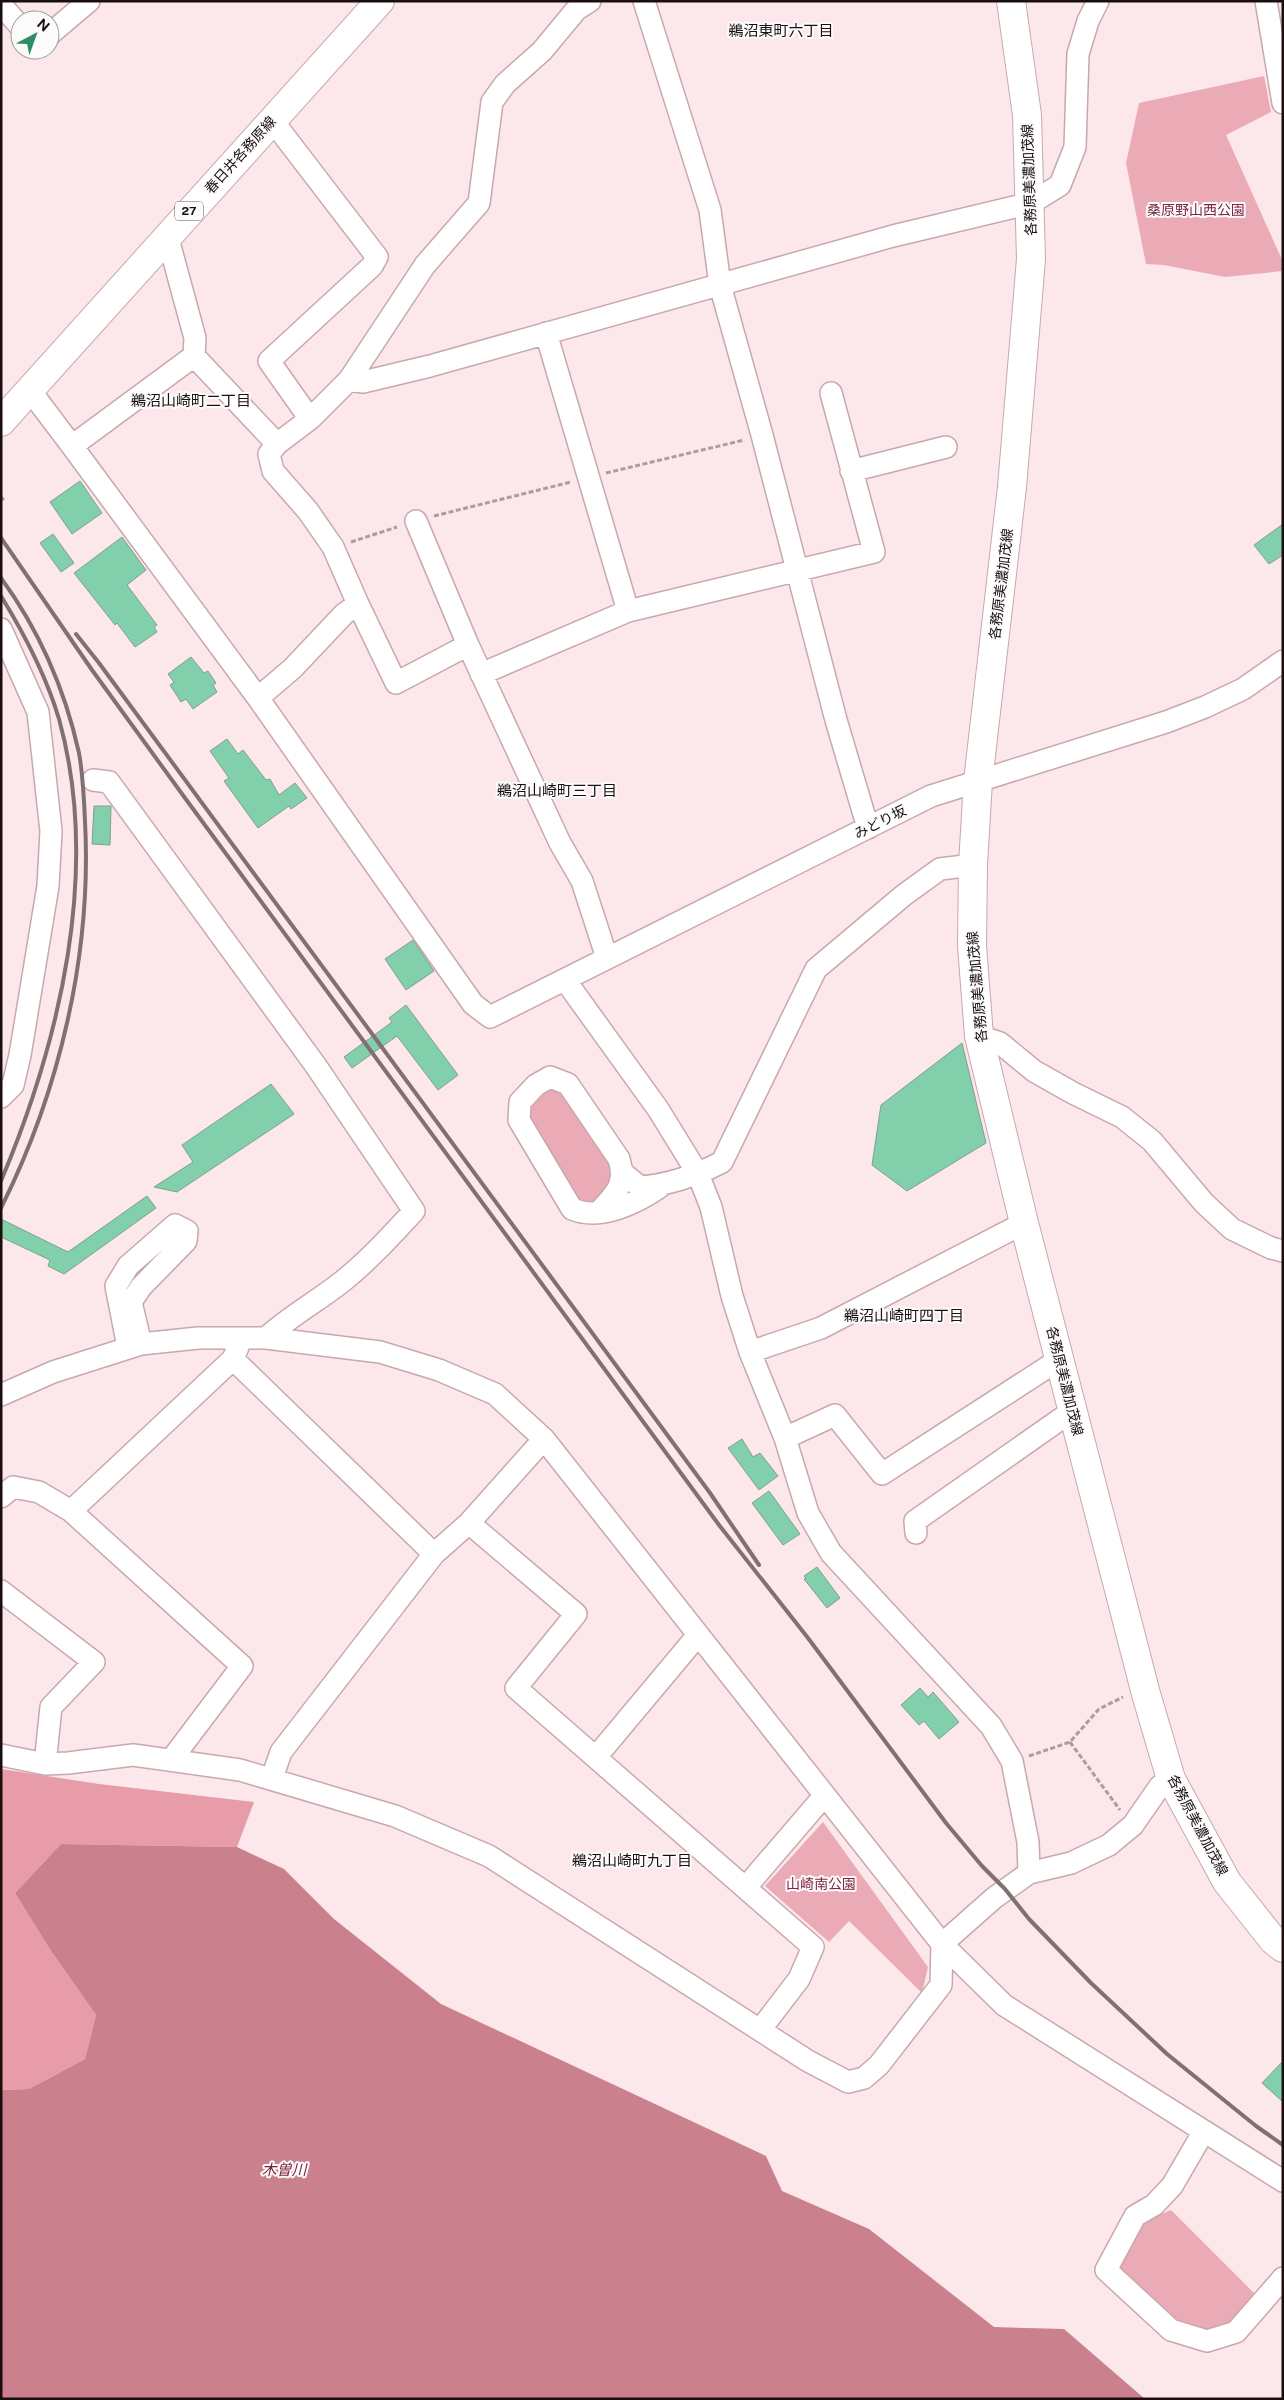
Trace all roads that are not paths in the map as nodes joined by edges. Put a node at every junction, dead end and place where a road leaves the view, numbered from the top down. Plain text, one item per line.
1 (89, 1) edge
2 (380, 1) edge
3 (590, 1) edge
4 (644, 1) edge
5 (1010, 1) edge
6 (1098, 1) edge
7 (1266, 1) edge
8 (1, 5) edge
9 (10, 15) edge
10 (60, 26) edge
11 (1283, 103) edge
12 (272, 120) junction
13 (1031, 203) junction
14 (167, 235) junction
15 (720, 285) junction
16 (546, 333) junction
17 (194, 356) junction
18 (349, 380) junction
19 (28, 393) junction
20 (831, 393) dead end
21 (310, 419) junction
22 (1, 422) edge
23 (277, 444) junction
24 (72, 446) junction
25 (946, 447) dead end
26 (851, 471) junction
27 (416, 521) road end
28 (796, 572) junction
29 (358, 604) junction
30 (628, 611) junction
31 (1, 628) edge
32 (468, 645) junction
33 (1283, 661) edge
34 (481, 674) junction
35 (258, 698) junction
36 (93, 780) dead end
37 (978, 781) junction
38 (868, 828) junction
39 (972, 865) junction
40 (607, 958) junction
41 (565, 980) junction
42 (979, 1036) junction
43 (1, 1098) edge
44 (623, 1173) junction
45 (698, 1174) junction
46 (662, 1186) junction
47 (599, 1212) junction
48 (1024, 1223) junction
49 (1283, 1251) edge
50 (243, 1338) junction
51 (266, 1338) junction
52 (134, 1345) junction
53 (750, 1352) junction
54 (233, 1359) junction
55 (1060, 1359) junction
56 (1, 1395) edge
57 (1072, 1411) junction
58 (785, 1438) junction
59 (544, 1439) junction
60 (1, 1497) edge
61 (71, 1511) junction
62 (469, 1523) junction
63 (916, 1533) dead end
64 (434, 1554) junction
65 (1, 1591) edge
66 (698, 1634) junction
67 (1, 1756) edge
68 (596, 1757) junction
69 (171, 1760) junction
70 (45, 1764) junction
71 (272, 1778) junction
72 (1171, 1778) junction
73 (824, 1796) junction
74 (1029, 1873) junction
75 (746, 1886) junction
76 (942, 1944) junction
77 (1283, 1948) edge
78 (760, 2030) junction
79 (1204, 2131) junction
80 (1283, 2181) edge
81 (1283, 2278) edge

1 - 10 street
2 - 12 main road, 春日井各務原線 / 27
3 - 18 street
4 - 15 street
5 - 13 main road, 各務原美濃加茂線
6 - 13 street
7 - 11 street
8 - 9 street
12 - 14 main road, 春日井各務原線 / 27
12 - 21 street
13 - 15 street
13 - 37 main road, 各務原美濃加茂線
14 - 17 street
14 - 19 main road, 春日井各務原線 / 27
15 - 16 street
15 - 28 street
16 - 18 street
16 - 30 street
17 - 23 street
17 - 24 street
18 - 21 street
19 - 22 main road, 春日井各務原線 / 27
19 - 24 street
20 - 26 street
21 - 23 street
23 - 29 street
24 - 35 street
25 - 26 street
26 - 28 street
27 - 32 street
28 - 30 street
28 - 38 street
29 - 32 street
29 - 35 street
30 - 34 street
31 - 43 street
32 - 34 street
33 - 37 street, みどり坂
34 - 40 street
35 - 41 street, みどり坂
36 - 51 street
37 - 38 street, みどり坂
37 - 39 main road, 各務原美濃加茂線
38 - 40 street, みどり坂
39 - 42 main road, 各務原美濃加茂線
39 - 45 street
40 - 41 street, みどり坂
41 - 45 street
42 - 48 main road, 各務原美濃加茂線
42 - 49 street
44 - 46 street
44 - 47 street
44 - 47 street
45 - 46 street
45 - 53 street
46 - 47 street
48 - 53 street
48 - 55 main road, 各務原美濃加茂線
50 - 51 street
50 - 52 street
50 - 54 street
51 - 59 street
52 - 52 street
52 - 56 street
53 - 58 street
54 - 61 street
54 - 64 street
55 - 57 main road, 各務原美濃加茂線
55 - 58 street
57 - 63 street
57 - 72 main road, 各務原美濃加茂線
58 - 74 street
59 - 62 street
59 - 66 street
60 - 61 street
61 - 69 street
62 - 64 street
62 - 68 street
64 - 71 street
65 - 70 street
66 - 68 street
66 - 73 street
67 - 70 street
68 - 75 street
69 - 70 street
69 - 71 street
71 - 78 street
72 - 74 street
72 - 77 main road, 各務原美濃加茂線
73 - 75 street
73 - 76 street
74 - 76 street
75 - 78 street
76 - 78 street
76 - 79 street
79 - 80 street
79 - 81 street

